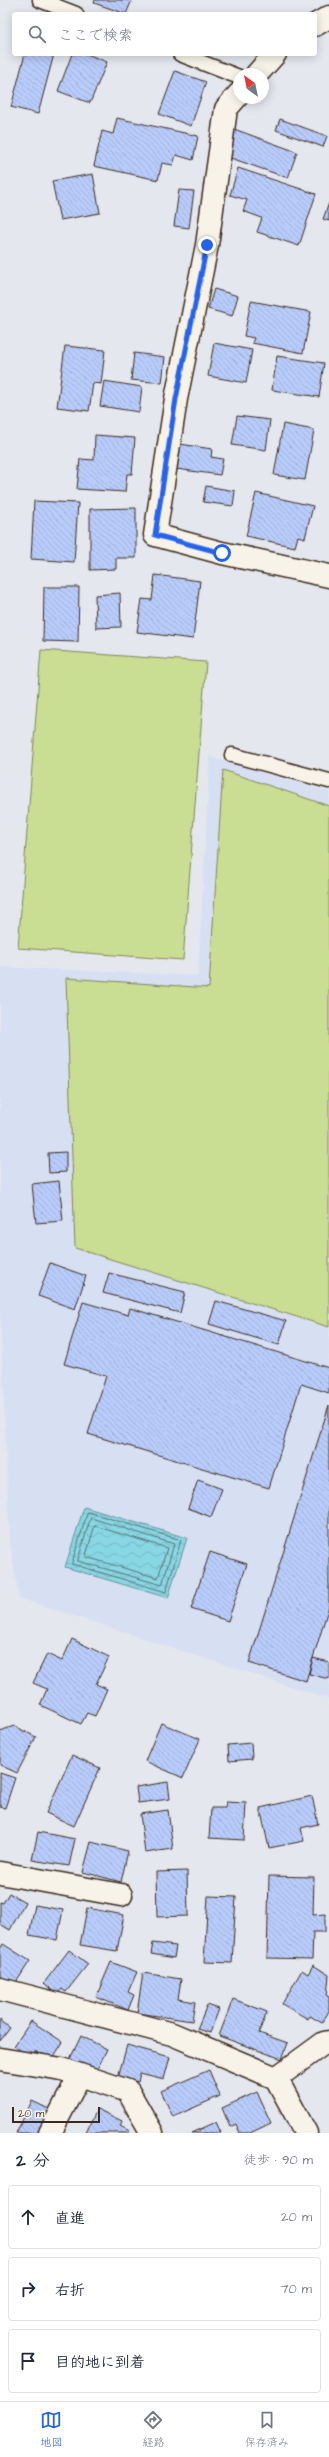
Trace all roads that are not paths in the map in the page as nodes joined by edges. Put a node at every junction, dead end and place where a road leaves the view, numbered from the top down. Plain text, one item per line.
1 (40, 0) edge
2 (71, 12) edge
3 (329, 17) edge
4 (317, 24) edge
5 (185, 56) edge
6 (273, 56) edge
7 (262, 68) edge
8 (233, 75) edge
9 (233, 101) edge
10 (329, 576) edge
11 (232, 755) dead end
12 (329, 781) edge
13 (0, 1873) edge
14 (121, 1895) dead end
15 (0, 1989) edge
16 (329, 2042) edge
17 (0, 2059) edge
18 (80, 2075) junction
19 (276, 2078) junction
20 (50, 2133) edge
21 (152, 2133) edge
22 (306, 2133) edge

1 - 2 lane
3 - 4 street
5 - 8 lane
6 - 7 street
9 - 10 street
11 - 12 lane
13 - 14 street
15 - 19 street
16 - 19 street
17 - 18 street
18 - 20 street
18 - 21 street
19 - 22 street

